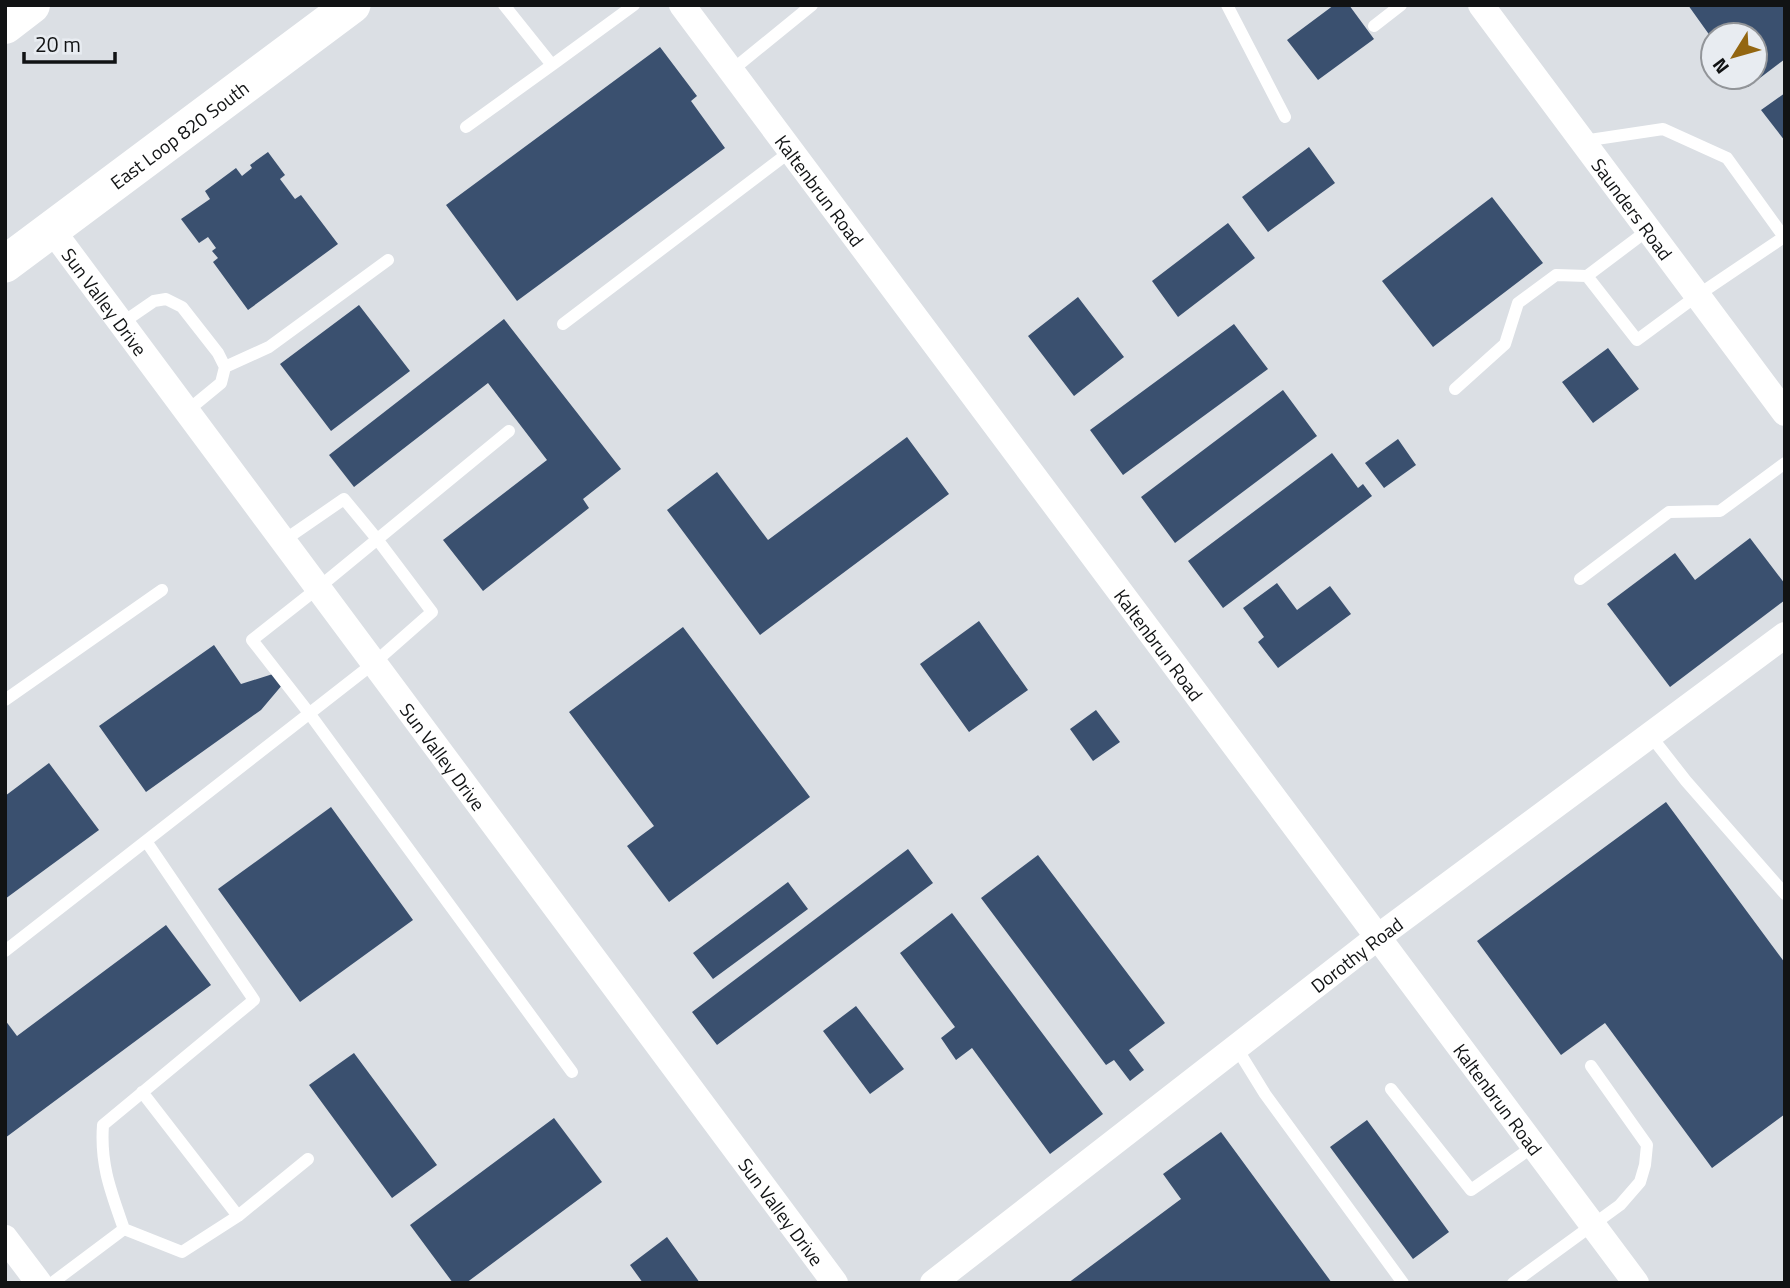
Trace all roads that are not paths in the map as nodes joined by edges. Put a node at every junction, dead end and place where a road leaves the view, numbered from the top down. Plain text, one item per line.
1 (31, 5) edge
2 (352, 5) edge
3 (504, 5) edge
4 (634, 5) edge
5 (682, 5) edge
6 (812, 5) edge
7 (1227, 5) edge
8 (1401, 5) edge
9 (1481, 5) edge
10 (5, 24) edge
11 (1374, 26) dead end
12 (552, 65) junction
13 (731, 71) junction
14 (1285, 117) dead end
15 (466, 127) dead end
16 (1583, 142) junction
17 (791, 151) junction
18 (52, 230) junction
19 (1648, 230) junction
20 (388, 260) dead end
21 (5, 264) edge
22 (1587, 276) junction
23 (1698, 295) junction
24 (122, 323) junction
25 (563, 324) dead end
26 (225, 367) junction
27 (1455, 389) dead end
28 (187, 411) junction
29 (1785, 413) edge
30 (509, 431) dead end
31 (1785, 463) edge
32 (377, 540) junction
33 (283, 541) junction
34 (1580, 579) dead end
35 (318, 588) junction
36 (162, 590) dead end
37 (1785, 635) edge
38 (374, 663) junction
39 (5, 700) edge
40 (309, 713) junction
41 (1650, 735) junction
42 (146, 841) junction
43 (1785, 894) edge
44 (1378, 937) junction
45 (5, 951) edge
46 (1236, 1047) junction
47 (1591, 1066) dead end
48 (572, 1072) dead end
49 (1391, 1088) dead end
50 (142, 1093) junction
51 (1534, 1146) junction
52 (308, 1159) dead end
53 (238, 1216) junction
54 (1592, 1224) junction
55 (124, 1229) junction
56 (5, 1238) edge
57 (39, 1283) edge
58 (52, 1283) edge
59 (835, 1283) edge
60 (933, 1283) edge
61 (1403, 1283) edge
62 (1513, 1283) edge
63 (1636, 1283) edge

1 - 10 highway
2 - 18 main road, East Loop 820 South
3 - 12 lane
4 - 12 lane
5 - 13 street, Kaltenbrun Road
6 - 13 lane
7 - 14 lane
8 - 11 lane
9 - 16 street, Saunders Road
12 - 15 lane
13 - 17 street, Kaltenbrun Road
16 - 19 street, Saunders Road
16 - 23 lane
17 - 25 lane
17 - 44 street, Kaltenbrun Road
18 - 21 main road, East Loop 820 South
18 - 24 street, Sun Valley Drive
19 - 22 lane
19 - 23 street, Saunders Road
20 - 26 lane
22 - 23 lane
22 - 27 lane
23 - 29 street, Saunders Road
24 - 26 lane
24 - 28 street, Sun Valley Drive
26 - 28 lane
28 - 33 street, Sun Valley Drive
30 - 32 lane
31 - 34 lane
32 - 33 lane
32 - 35 lane
32 - 38 lane
33 - 35 street, Sun Valley Drive
35 - 38 street, Sun Valley Drive
35 - 40 lane
36 - 39 lane
37 - 41 street, Dorothy Road
38 - 40 lane
38 - 59 street, Sun Valley Drive
40 - 42 lane
40 - 48 lane
41 - 43 lane
41 - 44 street, Dorothy Road
42 - 45 lane
42 - 50 lane
44 - 46 street, Dorothy Road
44 - 51 street, Kaltenbrun Road
46 - 60 street, Dorothy Road
46 - 61 lane
47 - 54 lane
49 - 51 lane
50 - 53 lane
50 - 55 lane
51 - 54 street, Kaltenbrun Road
52 - 53 lane
53 - 55 lane
54 - 62 lane
54 - 63 street, Kaltenbrun Road
55 - 58 lane
56 - 57 street

